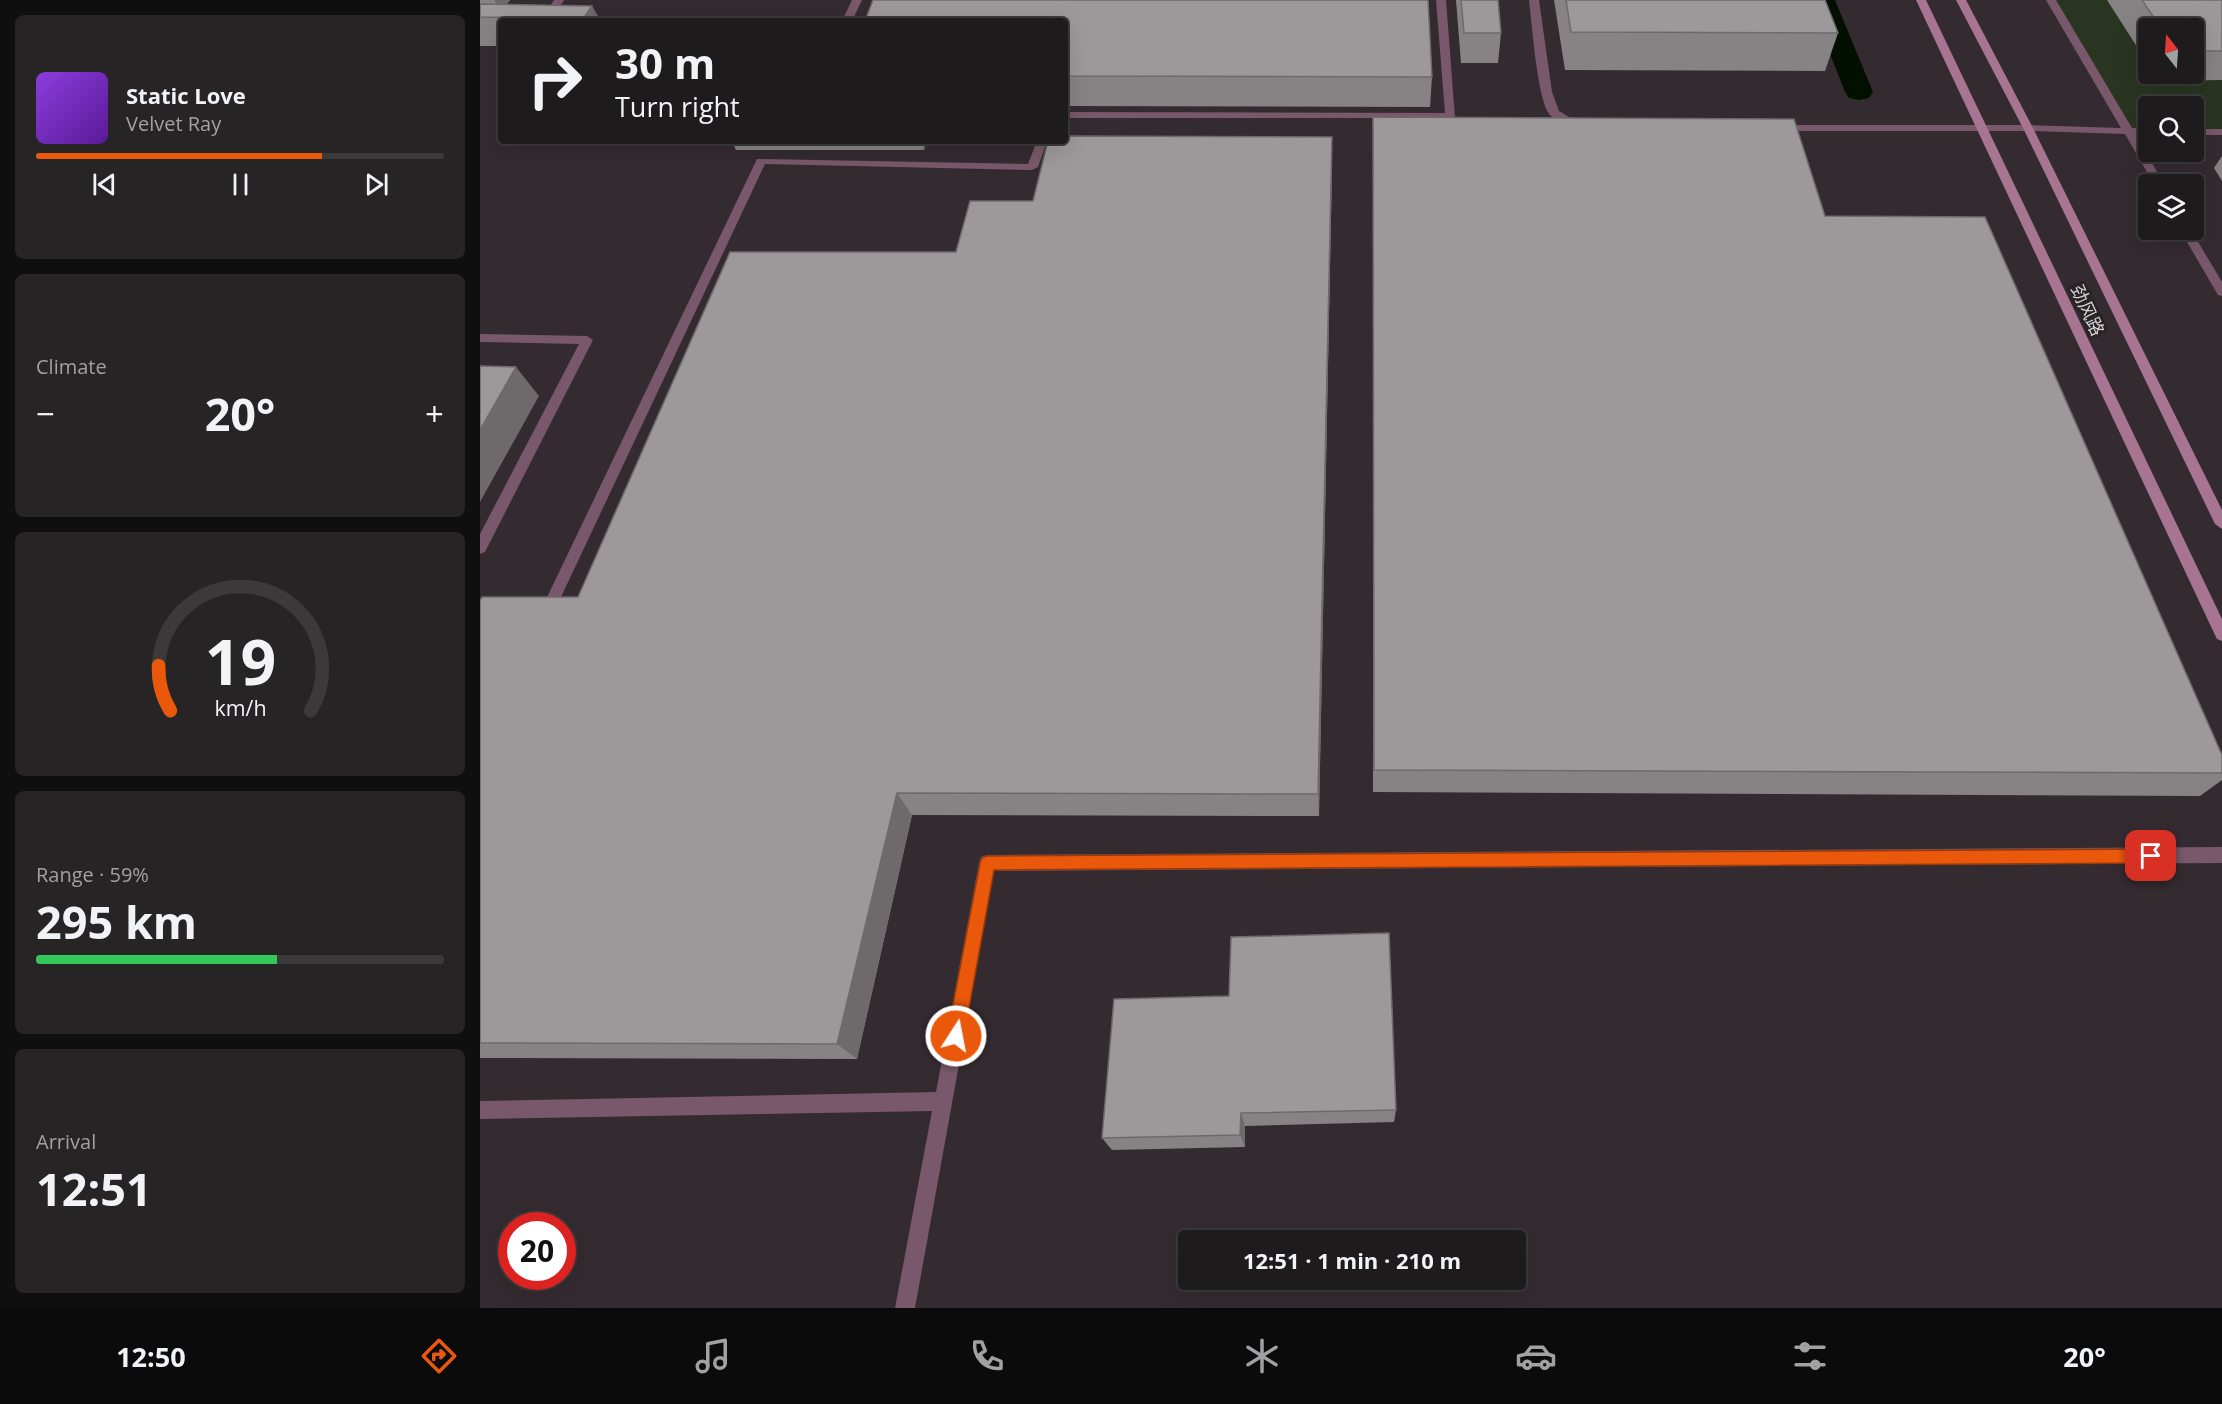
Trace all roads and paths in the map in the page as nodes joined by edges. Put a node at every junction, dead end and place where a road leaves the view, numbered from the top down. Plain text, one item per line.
1 (559, 0) edge
2 (856, 0) edge
3 (1441, 0) edge
4 (1534, 0) edge
5 (1922, 0) edge
6 (1961, 0) edge
7 (2051, 0) edge
8 (547, 18) edge
9 (848, 18) edge
10 (1068, 115) edge
11 (1593, 127) edge
12 (1768, 128) edge
13 (1982, 128) junction
14 (2028, 128) junction
15 (2129, 132) junction
16 (2138, 132) edge
17 (2204, 132) edge
18 (2222, 132) edge
19 (1041, 144) edge
20 (2153, 174) edge
21 (2192, 240) edge
22 (2222, 292) edge
23 (480, 339) edge
24 (2222, 524) edge
25 (480, 548) edge
26 (541, 623) edge
27 (2222, 635) edge
28 (2222, 855) edge
29 (944, 1101) junction
30 (480, 1110) edge
31 (905, 1308) edge

1 - 8 lane
2 - 9 lane
3 - 10 lane
4 - 11 lane
5 - 13 street, 劲风路
6 - 14 street, 劲风路
7 - 15 lane
12 - 13 lane
13 - 14 lane
13 - 27 street, 劲风路
14 - 15 lane
14 - 24 street, 劲风路
15 - 16 lane
15 - 20 lane
17 - 18 lane
19 - 26 lane
21 - 22 lane
23 - 25 lane
28 - 29 lane
29 - 30 lane
29 - 31 lane

